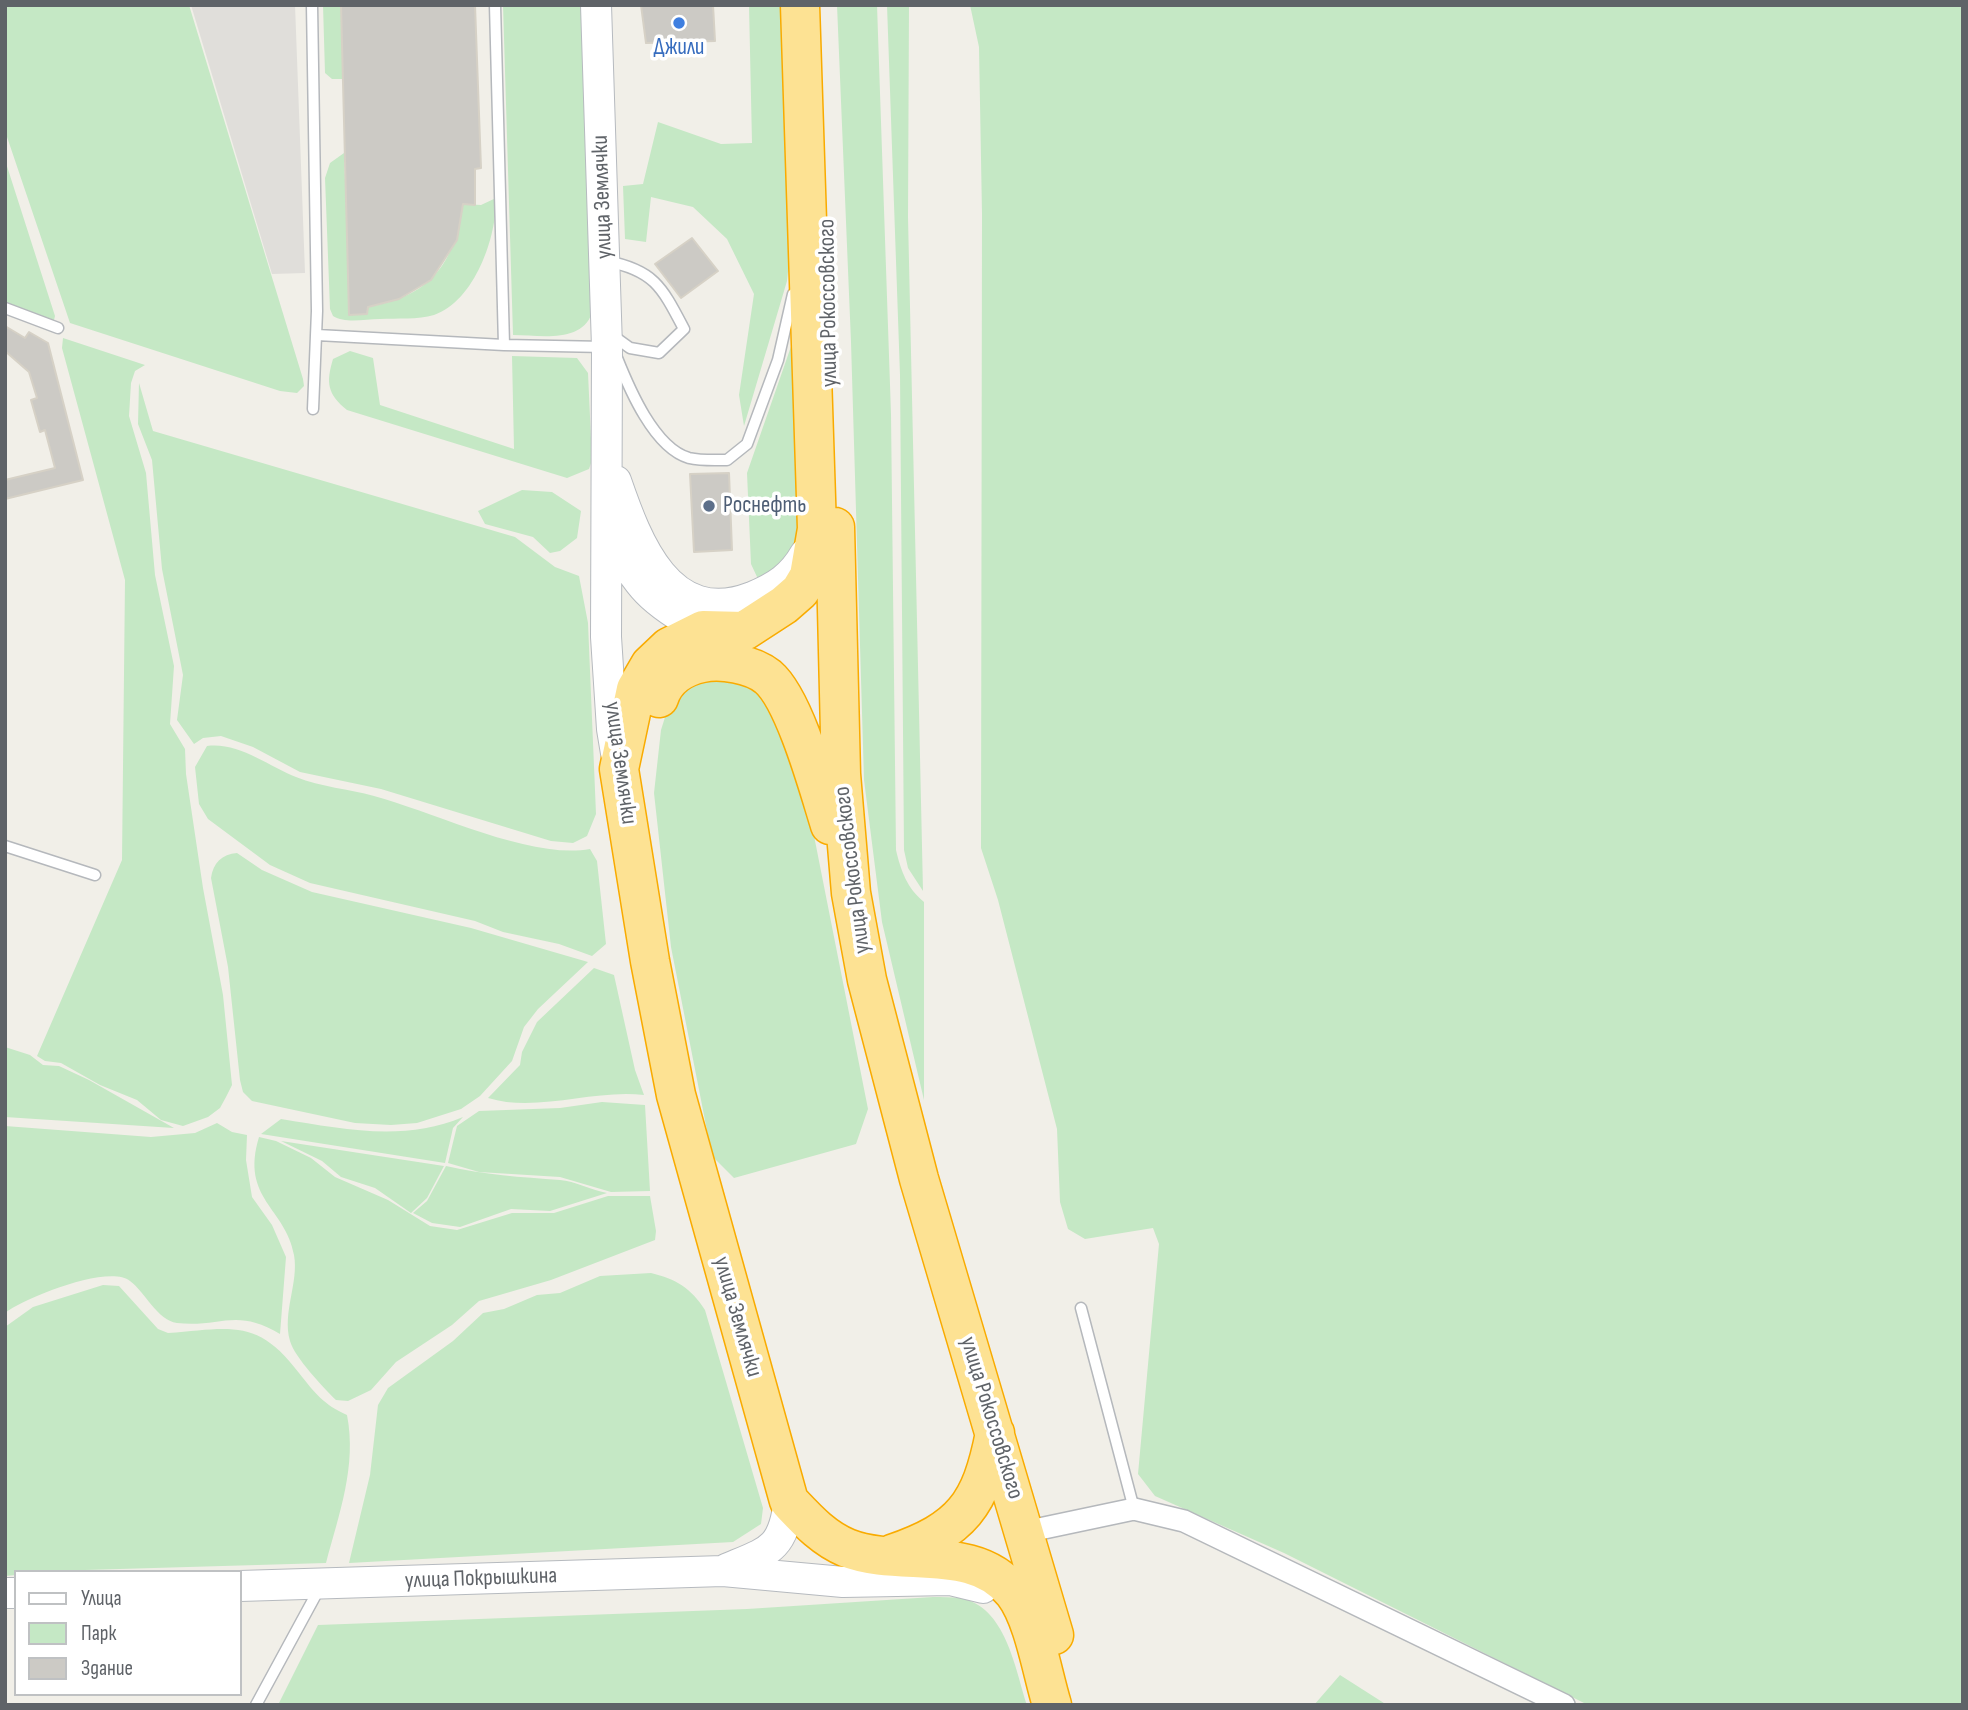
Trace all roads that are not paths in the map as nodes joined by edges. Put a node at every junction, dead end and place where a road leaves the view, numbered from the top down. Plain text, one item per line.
1 (312, 5) edge
2 (495, 5) edge
3 (596, 5) edge
4 (800, 5) edge
5 (822, 5) edge
6 (807, 233) junction
7 (605, 261) junction
8 (5, 308) edge
9 (58, 328) dead end
10 (317, 335) junction
11 (607, 339) junction
12 (504, 345) junction
13 (313, 409) dead end
14 (607, 455) junction
15 (817, 529) junction
16 (609, 534) junction
17 (702, 630) junction
18 (744, 631) junction
19 (619, 769) junction
20 (841, 774) junction
21 (5, 846) edge
22 (633, 848) junction
23 (95, 875) dead end
24 (851, 893) junction
25 (1081, 1308) dead end
26 (995, 1431) junction
27 (789, 1501) junction
28 (1134, 1509) junction
29 (1025, 1532) junction
30 (889, 1555) junction
31 (723, 1571) junction
32 (323, 1583) junction
33 (242, 1586) edge
34 (1026, 1618) junction
35 (256, 1705) edge
36 (1052, 1705) edge
37 (1074, 1705) edge
38 (1564, 1705) edge

1 - 10 lane
2 - 12 lane
3 - 7 main road, улица Землячки
4 - 6 highway, улица Рокоссовского
5 - 20 highway, улица Рокоссовского
6 - 11 lane
6 - 15 highway, улица Рокоссовского
7 - 11 main road, улица Землячки
7 - 11 lane
8 - 9 lane
10 - 12 lane
10 - 13 lane
11 - 12 lane
11 - 14 main road, улица Землячки
14 - 15 main road
14 - 16 main road, улица Землячки
15 - 18 highway, улица Рокоссовского
16 - 17 main road
16 - 19 main road, улица Землячки
17 - 18 highway
17 - 19 highway
18 - 20 highway
19 - 22 highway, улица Землячки
20 - 24 highway, улица Рокоссовского
21 - 23 lane
22 - 24 highway
22 - 27 highway, улица Землячки
24 - 26 highway, улица Рокоссовского
25 - 28 lane
26 - 29 highway, улица Рокоссовского
26 - 30 highway
27 - 30 highway
27 - 31 main road
28 - 29 street
28 - 38 street
29 - 37 highway, улица Рокоссовского
30 - 34 highway
31 - 32 main road, улица Покрышкина
31 - 34 main road, улица Покрышкина
32 - 33 main road, улица Покрышкина
32 - 35 lane
34 - 36 highway

